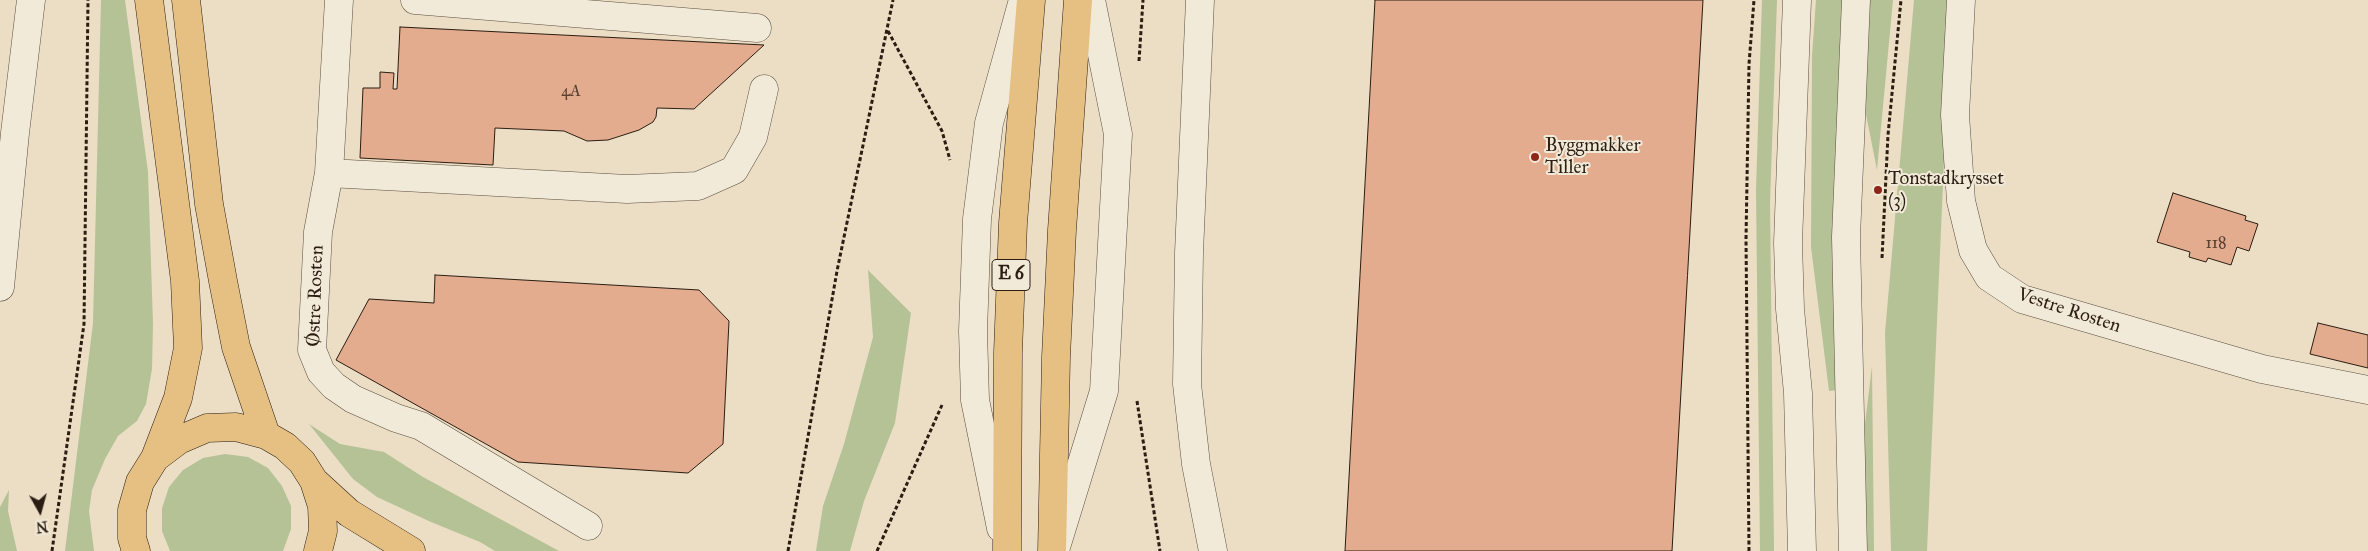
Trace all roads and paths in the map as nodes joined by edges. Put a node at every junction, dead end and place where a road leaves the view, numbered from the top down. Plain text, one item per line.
1 (31, 0) edge
2 (88, 0) edge
3 (148, 0) edge
4 (186, 0) edge
5 (339, 0) edge
6 (415, 0) edge
7 (893, 0) edge
8 (1023, 0) edge
9 (1030, 0) edge
10 (1078, 0) edge
11 (1091, 0) edge
12 (1200, 0) edge
13 (1754, 0) edge
14 (1797, 0) edge
15 (1856, 0) edge
16 (1902, 0) edge
17 (1961, 0) edge
18 (758, 28) dead end
19 (887, 31) junction
20 (764, 89) dead end
21 (952, 168) dead end
22 (329, 173) junction
23 (1881, 267) dead end
24 (0, 287) edge
25 (2368, 390) edge
26 (945, 397) dead end
27 (266, 434) junction
28 (155, 458) junction
29 (314, 481) junction
30 (588, 526) dead end
31 (52, 551) edge
32 (136, 551) edge
33 (318, 551) edge
34 (410, 551) edge
35 (788, 551) edge
36 (877, 551) edge
37 (1007, 551) edge
38 (1053, 551) edge
39 (1213, 551) edge
40 (1749, 551) edge
41 (1802, 551) edge
42 (1852, 551) edge

1 - 24 street
2 - 31 path
3 - 28 main road
4 - 27 main road
5 - 22 street, Østre Rosten
6 - 18 street
7 - 19 path
8 - 37 street
9 - 37 main road, E 6
10 - 38 main road
11 - 38 street
12 - 39 street
13 - 40 path
14 - 41 street
15 - 42 street
16 - 23 path
17 - 25 street, Vestre Rosten
19 - 21 path
19 - 35 path
20 - 22 street
22 - 30 street, Østre Rosten
26 - 36 path
27 - 28 main road
27 - 29 main road
28 - 32 main road
29 - 33 main road
29 - 34 main road

